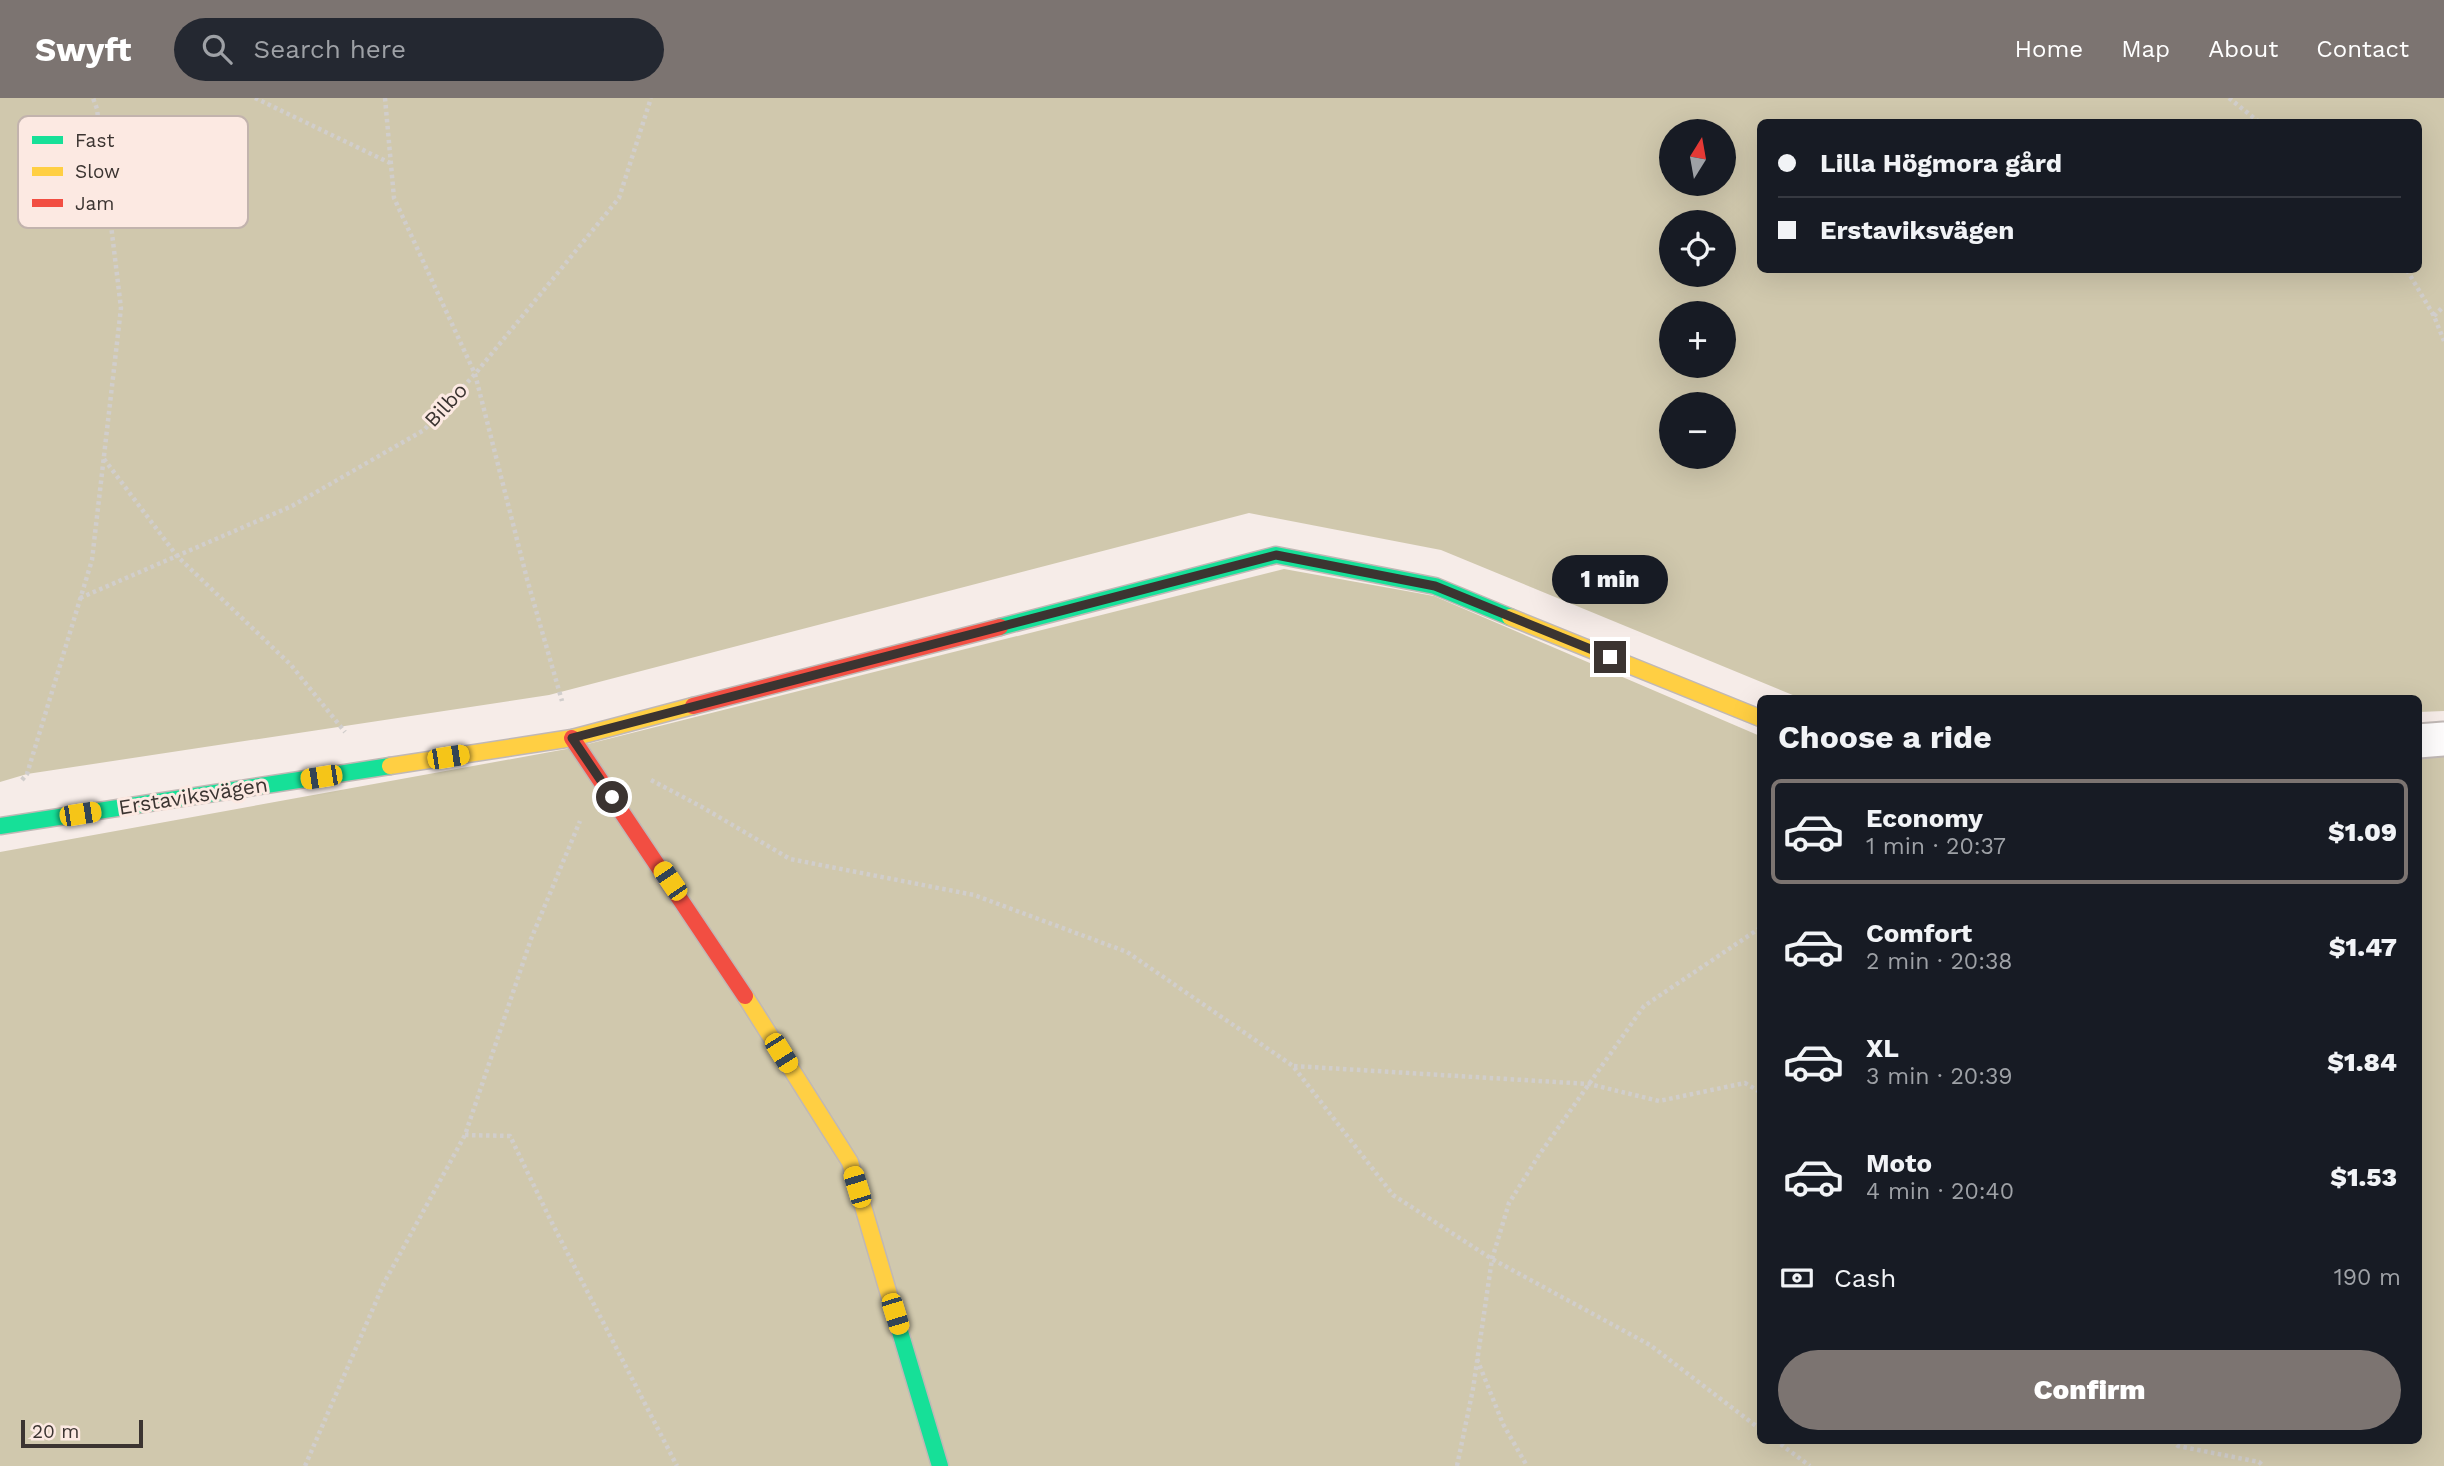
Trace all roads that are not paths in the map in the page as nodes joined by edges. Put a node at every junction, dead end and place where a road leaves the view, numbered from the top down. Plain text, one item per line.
1 (1757, 717) edge
2 (572, 738) junction
3 (2444, 739) edge
4 (2422, 741) edge
5 (0, 826) edge
6 (940, 1466) edge

1 - 2 street, Erstaviksvägen
2 - 5 street, Erstaviksvägen
2 - 6 street
3 - 4 street

